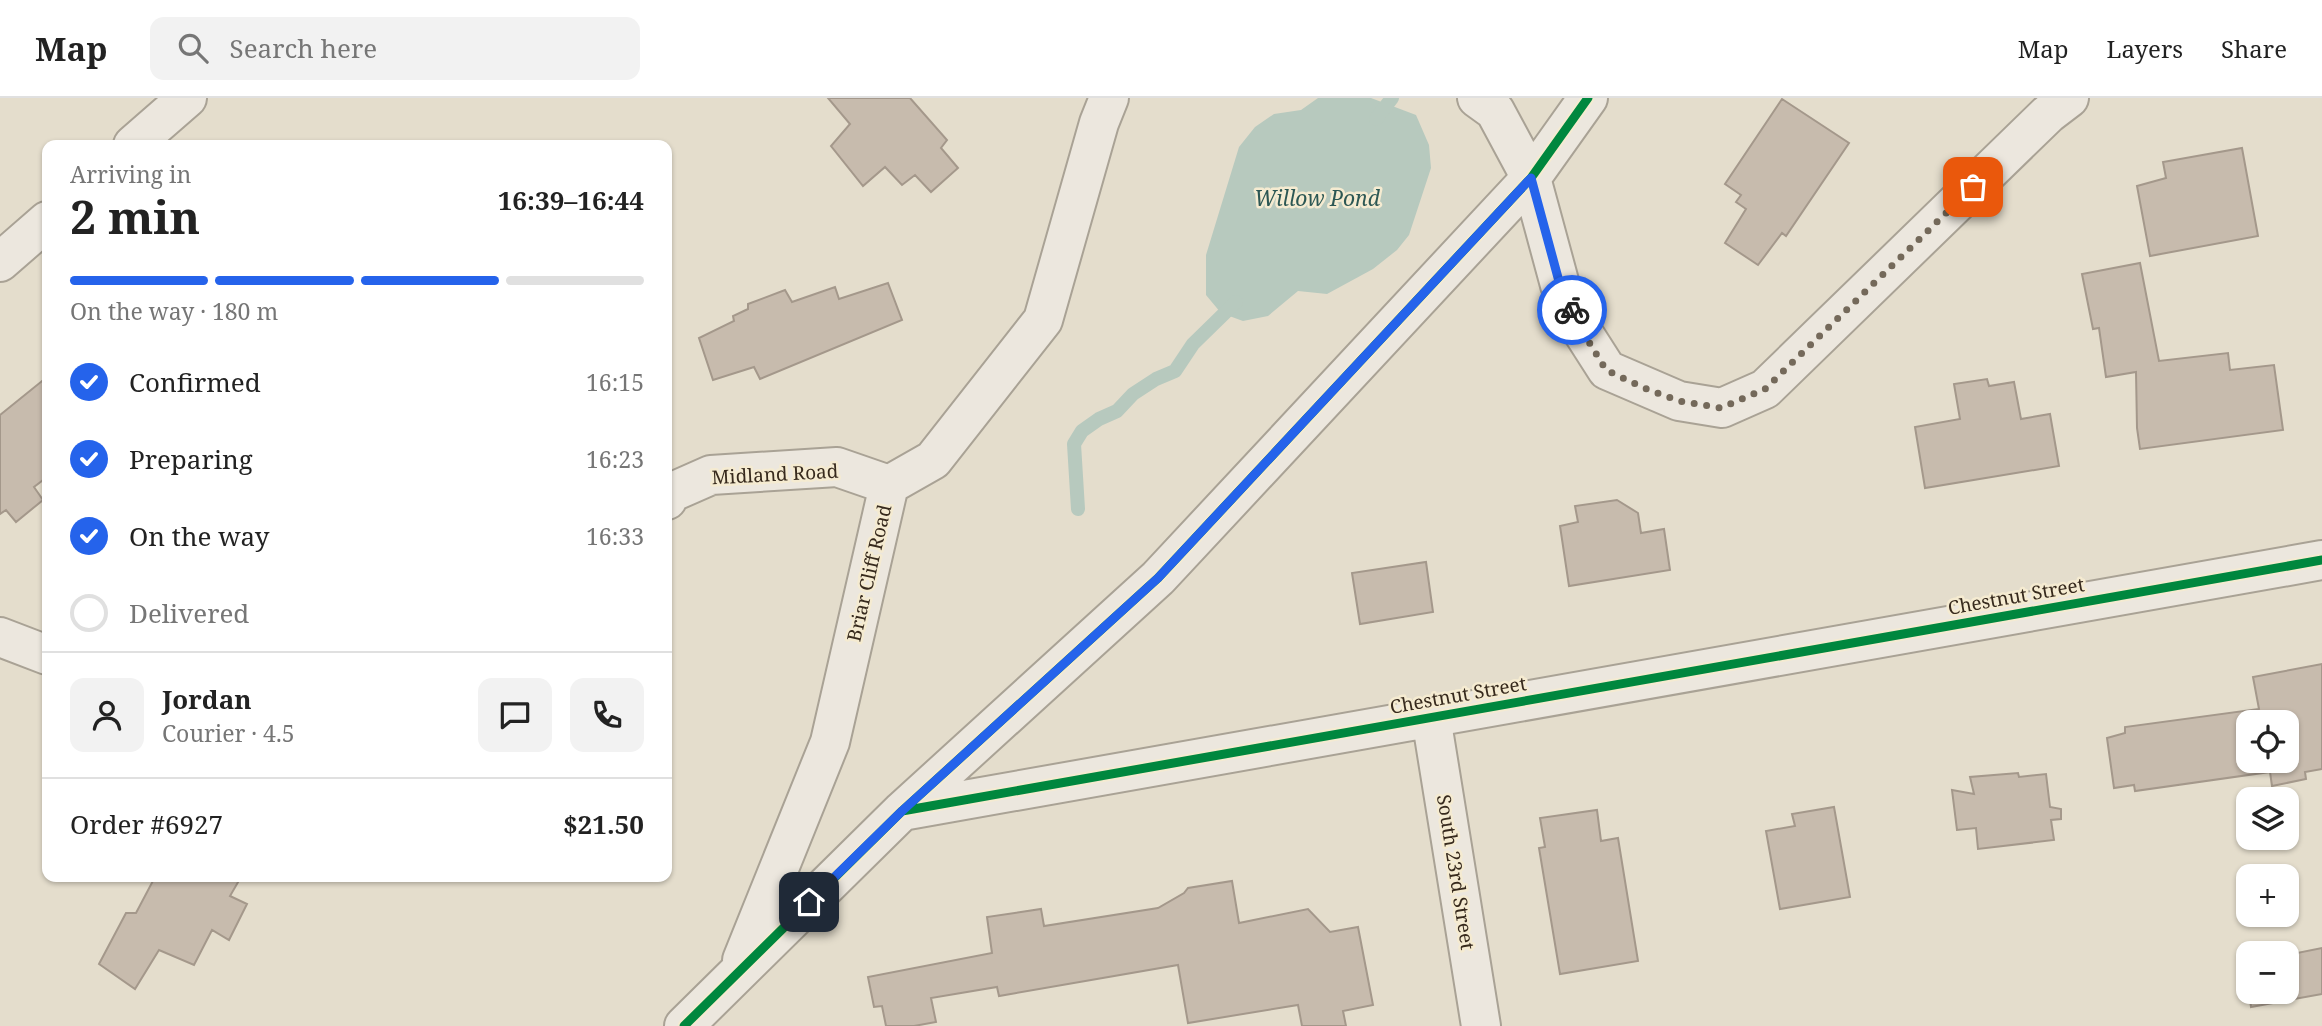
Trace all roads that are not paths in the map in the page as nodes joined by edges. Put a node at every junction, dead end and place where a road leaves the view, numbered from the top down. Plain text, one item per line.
1 (187, 98) edge
2 (1109, 98) edge
3 (1477, 98) edge
4 (1588, 98) edge
5 (2069, 98) edge
6 (139, 140) edge
7 (1531, 178) junction
8 (42, 225) edge
9 (0, 262) edge
10 (889, 485) junction
11 (672, 492) edge
12 (2322, 560) edge
13 (0, 637) edge
14 (42, 653) edge
15 (1431, 717) junction
16 (902, 811) junction
17 (736, 975) junction
18 (684, 1026) edge
19 (1481, 1026) edge

1 - 6 street
2 - 10 street, Briar Cliff Road
3 - 7 street
4 - 7 street
5 - 7 street
7 - 16 street
8 - 9 street
10 - 11 street, Midland Road
10 - 17 street, Briar Cliff Road
12 - 15 street, Chestnut Street
13 - 14 street
15 - 16 street, Chestnut Street
15 - 19 street, South 23rd Street
16 - 17 street
17 - 18 street

